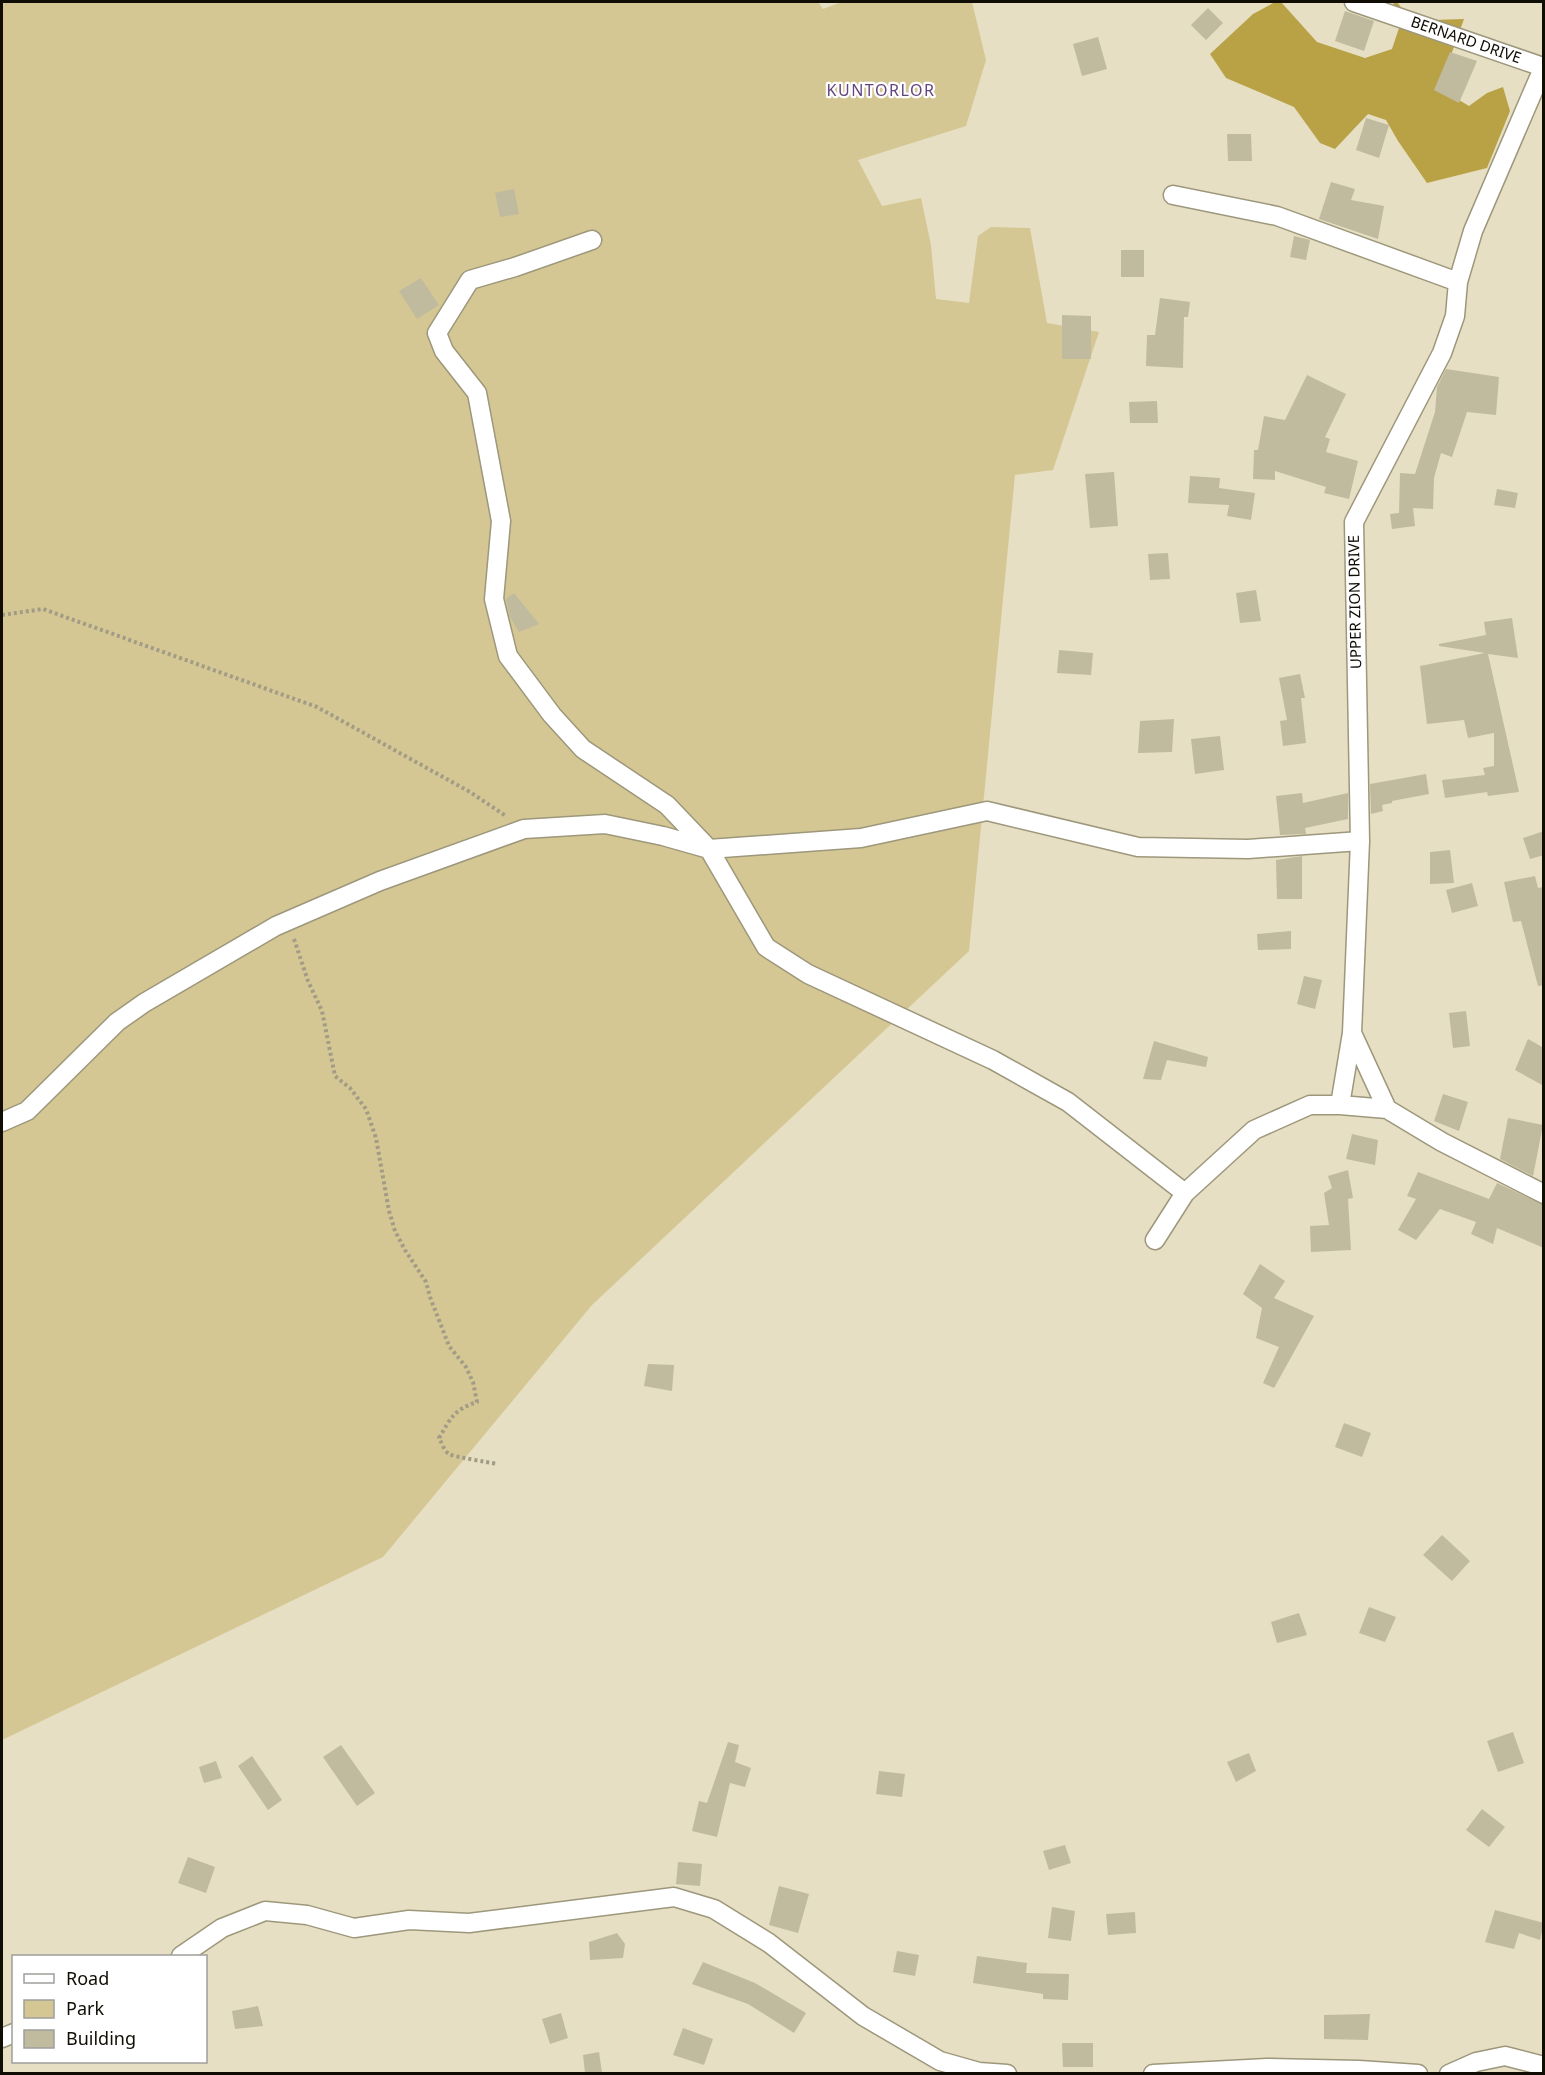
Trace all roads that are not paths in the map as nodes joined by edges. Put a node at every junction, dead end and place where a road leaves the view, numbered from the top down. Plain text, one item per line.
1 (1354, 2) edge
2 (1543, 67) edge
3 (1173, 195) dead end
4 (592, 240) dead end
5 (1458, 282) junction
6 (1360, 841) junction
7 (709, 849) junction
8 (1352, 1033) junction
9 (1340, 1105) junction
10 (1387, 1109) junction
11 (2, 1122) edge
12 (1185, 1193) junction
13 (1544, 1194) edge
14 (1155, 1240) dead end
15 (182, 1955) edge
16 (1544, 2066) edge
17 (1007, 2073) edge
18 (1153, 2073) edge
19 (1418, 2073) edge
20 (1449, 2073) edge

1 - 2 street, BERNARD DRIVE
2 - 5 street, UPPER ZION DRIVE
3 - 5 street
4 - 7 street
5 - 6 street, UPPER ZION DRIVE
6 - 7 street
6 - 8 street, UPPER ZION DRIVE
7 - 11 street
7 - 12 street
8 - 9 street, UPPER ZION DRIVE
8 - 10 street
9 - 10 street
9 - 12 street
10 - 13 street
12 - 14 street
15 - 17 street
16 - 20 street
18 - 19 street

